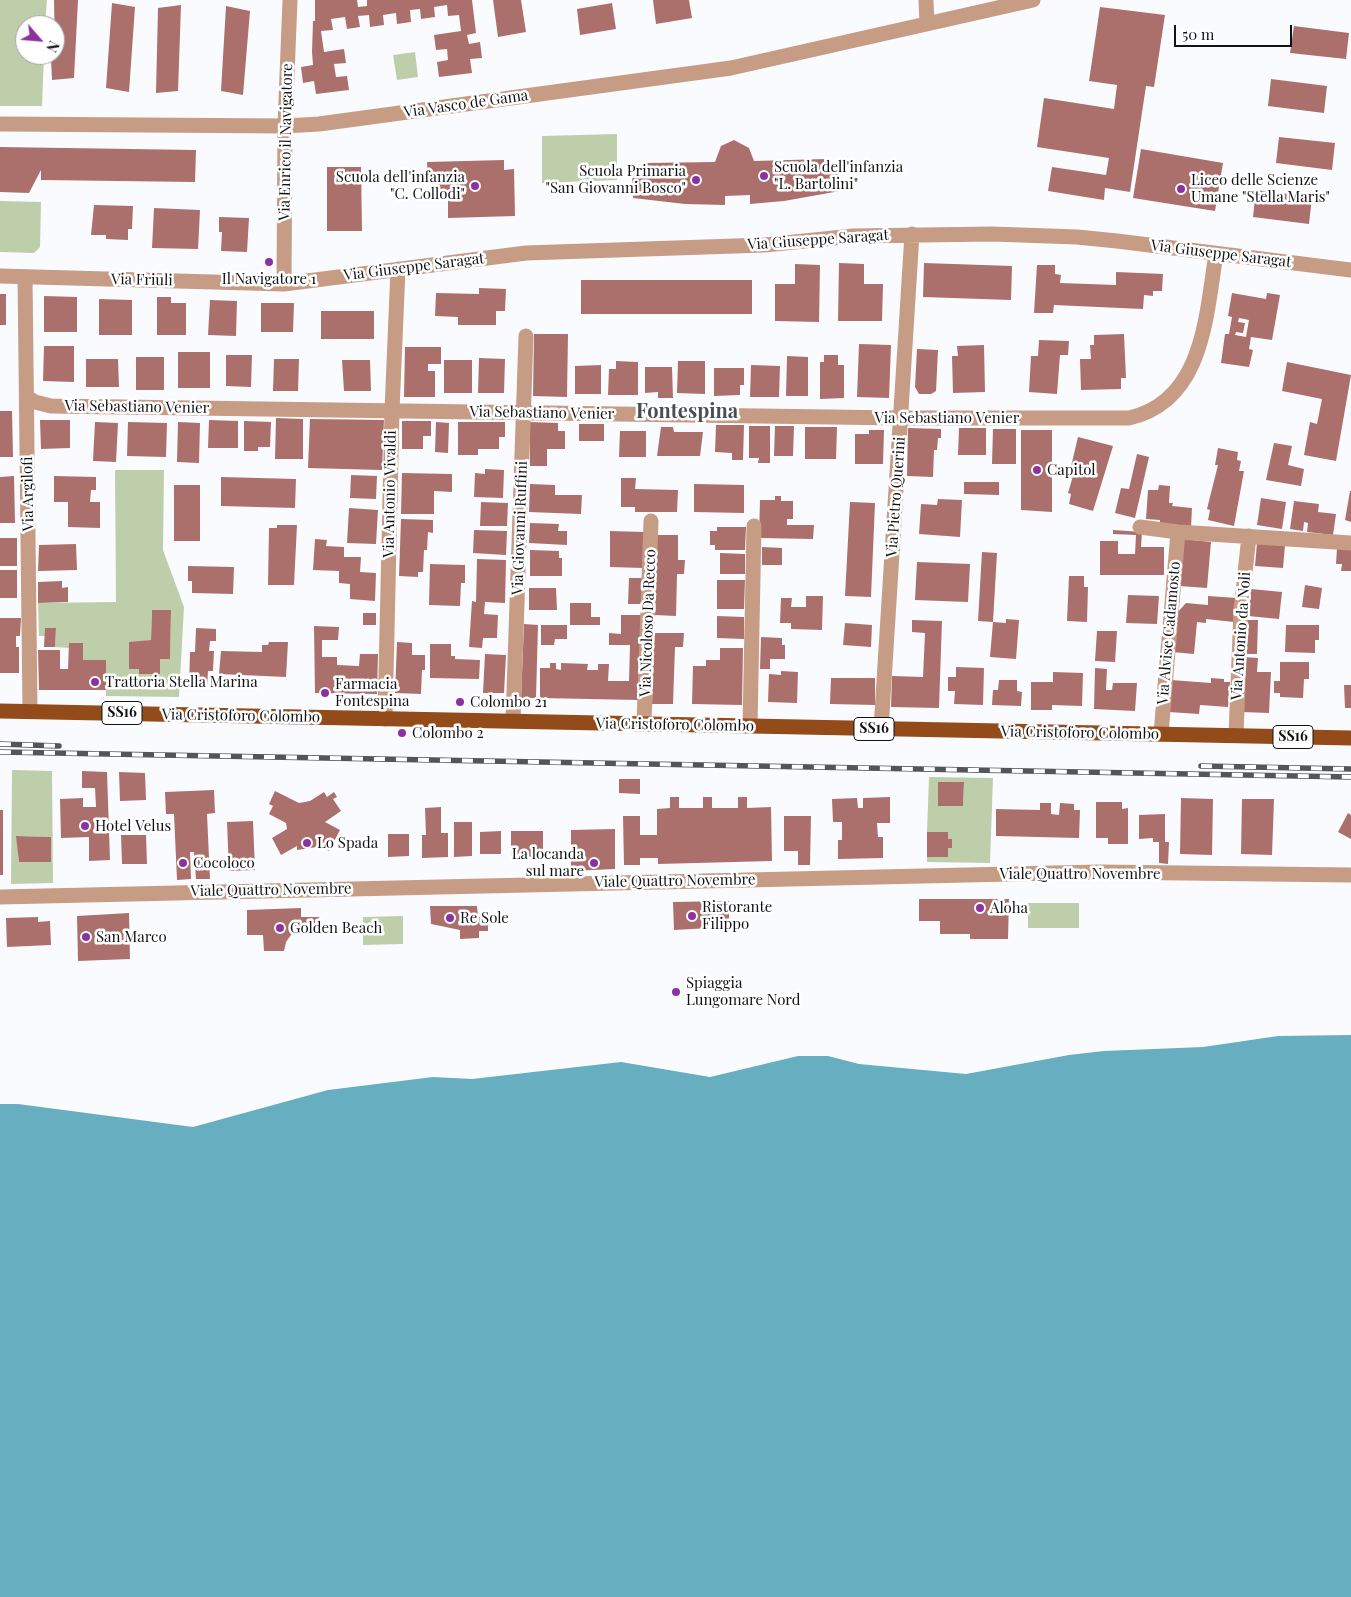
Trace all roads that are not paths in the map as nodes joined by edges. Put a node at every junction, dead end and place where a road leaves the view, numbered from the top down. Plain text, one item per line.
1 (290, 0) edge
2 (926, 0) edge
3 (1032, 0) edge
4 (927, 24) junction
5 (0, 124) edge
6 (285, 126) junction
7 (912, 234) junction
8 (1216, 254) junction
9 (1350, 266) edge
10 (398, 269) junction
11 (0, 276) edge
12 (25, 277) junction
13 (284, 284) junction
14 (526, 336) dead end
15 (27, 396) junction
16 (392, 411) junction
17 (524, 413) junction
18 (901, 418) junction
19 (651, 522) dead end
20 (754, 526) dead end
21 (1140, 527) dead end
22 (1178, 532) junction
23 (1249, 536) junction
24 (1351, 543) edge
25 (0, 711) edge
26 (30, 711) junction
27 (385, 719) junction
28 (513, 721) junction
29 (644, 724) junction
30 (750, 726) junction
31 (881, 729) junction
32 (1161, 734) junction
33 (1236, 736) junction
34 (1351, 738) edge
35 (1351, 875) edge
36 (0, 897) edge

1 - 6 street, Via Enrico il Navigatore
2 - 4 street
3 - 4 street, Via Vasco de Gama
4 - 6 street, Via Vasco de Gama
5 - 6 street, Via Vasco de Gama
6 - 13 street, Via Enrico il Navigatore
7 - 8 street, Via Giuseppe Saragat
7 - 10 street, Via Giuseppe Saragat
7 - 18 street, Via Pietro Querini
8 - 9 street, Via Giuseppe Saragat
8 - 18 street, Via Sebastiano Venier
10 - 13 street, Via Giuseppe Saragat
10 - 16 street, Via Antonio Vivaldi
11 - 12 street, Via Friuli
12 - 13 street, Via Friuli
12 - 15 street, Via Argilofi
14 - 17 street, Via Giovanni Ruffini
15 - 16 street, Via Sebastiano Venier
15 - 26 street, Via Argilofi
16 - 17 street, Via Sebastiano Venier
16 - 27 street, Via Antonio Vivaldi
17 - 18 street, Via Sebastiano Venier
17 - 28 street, Via Giovanni Ruffini
18 - 31 street, Via Pietro Querini
19 - 29 street, Via Nicoloso Da Recco
20 - 30 street
21 - 22 street
22 - 23 street
22 - 32 street, Via Alvise Cadamosto
23 - 24 street
23 - 33 street, Via Antonio da Noli
25 - 26 main road, Via Cristoforo Colombo / SS16
26 - 27 main road, Via Cristoforo Colombo / SS16
27 - 28 main road, Via Cristoforo Colombo / SS16
28 - 29 main road, Via Cristoforo Colombo / SS16
29 - 30 main road, Via Cristoforo Colombo / SS16
30 - 31 main road, Via Cristoforo Colombo / SS16
31 - 32 main road, Via Cristoforo Colombo / SS16
32 - 33 main road, Via Cristoforo Colombo / SS16
33 - 34 main road, Via Cristoforo Colombo / SS16
35 - 36 street, Viale Quattro Novembre

